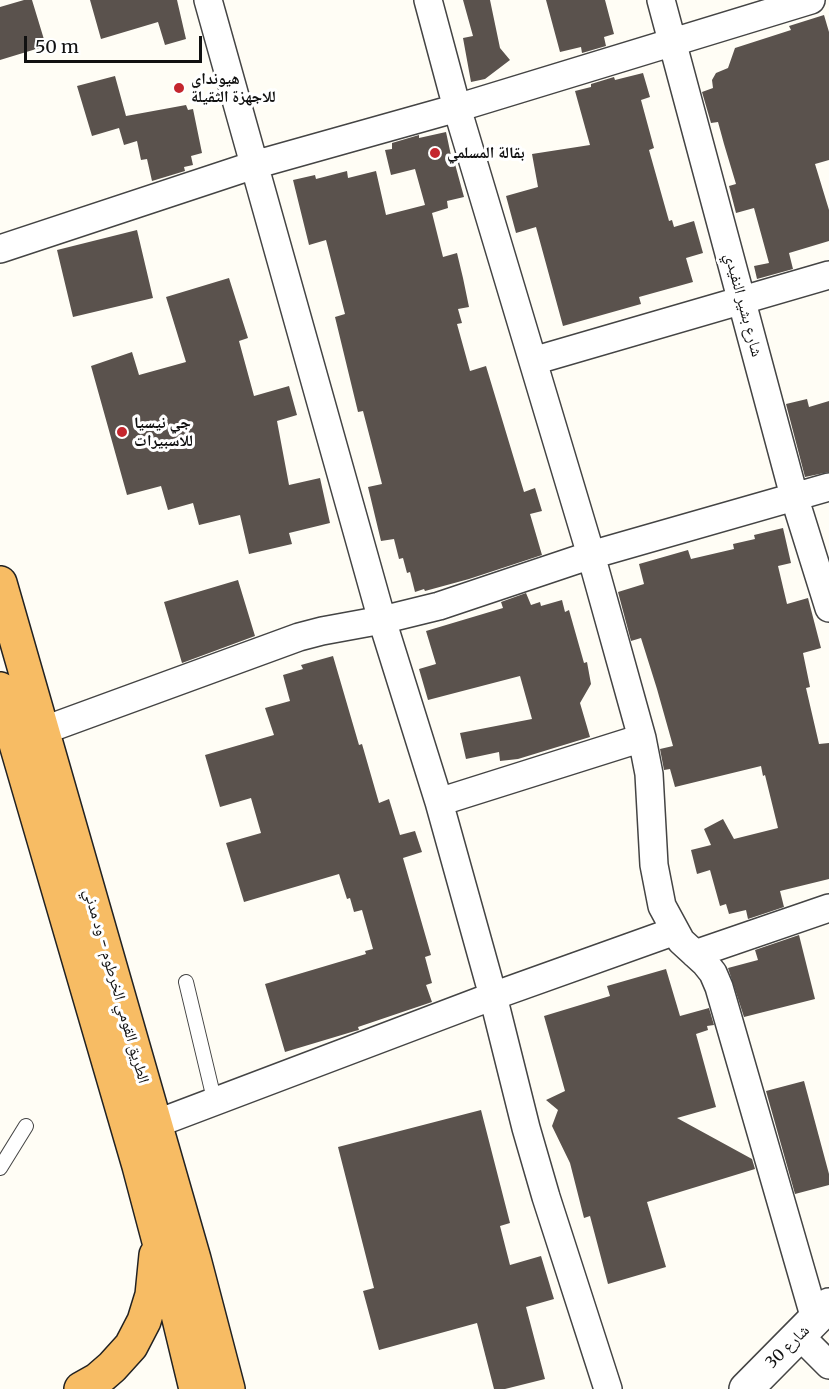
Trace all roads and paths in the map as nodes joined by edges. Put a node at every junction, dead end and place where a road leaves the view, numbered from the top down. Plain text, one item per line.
1 (208, 0) edge
2 (428, 0) edge
3 (661, 0) edge
4 (811, 0) edge
5 (672, 42) junction
6 (457, 108) junction
7 (254, 165) junction
8 (0, 249) edge
9 (829, 275) edge
10 (743, 301) junction
11 (533, 361) junction
12 (829, 487) edge
13 (794, 496) junction
14 (591, 555) junction
15 (0, 583) edge
16 (829, 608) edge
17 (382, 620) junction
18 (0, 689) edge
19 (42, 730) junction
20 (642, 738) junction
21 (439, 802) junction
22 (829, 908) edge
23 (675, 931) junction
24 (695, 954) junction
25 (186, 982) dead end
26 (493, 996) junction
27 (215, 1102) junction
28 (155, 1124) junction
29 (26, 1126) dead end
30 (0, 1168) edge
31 (158, 1236) junction
32 (815, 1320) edge
33 (829, 1365) edge
34 (81, 1389) edge
35 (196, 1389) edge
36 (228, 1389) edge
37 (608, 1389) edge
38 (746, 1389) edge

1 - 7 street
2 - 6 street
3 - 5 street, شارع بشير النفيدي
4 - 5 street
5 - 6 street
5 - 10 street, شارع بشير النفيدي
6 - 7 street
6 - 11 street
7 - 8 street
7 - 17 street
9 - 10 street
10 - 11 street
10 - 13 street, شارع بشير النفيدي
11 - 14 street
12 - 13 street
13 - 14 street
13 - 16 street, شارع بشير النفيدي
14 - 17 street
14 - 20 street
15 - 19 highway, الطريق القومي الخرطوم - ود مدني
17 - 19 street
17 - 21 street
18 - 31 highway, الطريق القومي الخرطوم - ود مدني
19 - 28 highway, الطريق القومي الخرطوم - ود مدني
20 - 21 street
20 - 23 street
21 - 26 street
22 - 24 street
23 - 24 street
23 - 26 street
24 - 32 street
25 - 27 lane
26 - 27 street
26 - 37 street
27 - 28 street
28 - 36 highway, الطريق القومي الخرطوم - ود مدني
29 - 30 lane
31 - 34 highway
31 - 35 highway, الطريق القومي الخرطوم - ود مدني
32 - 33 street
32 - 38 street, شارع 30

